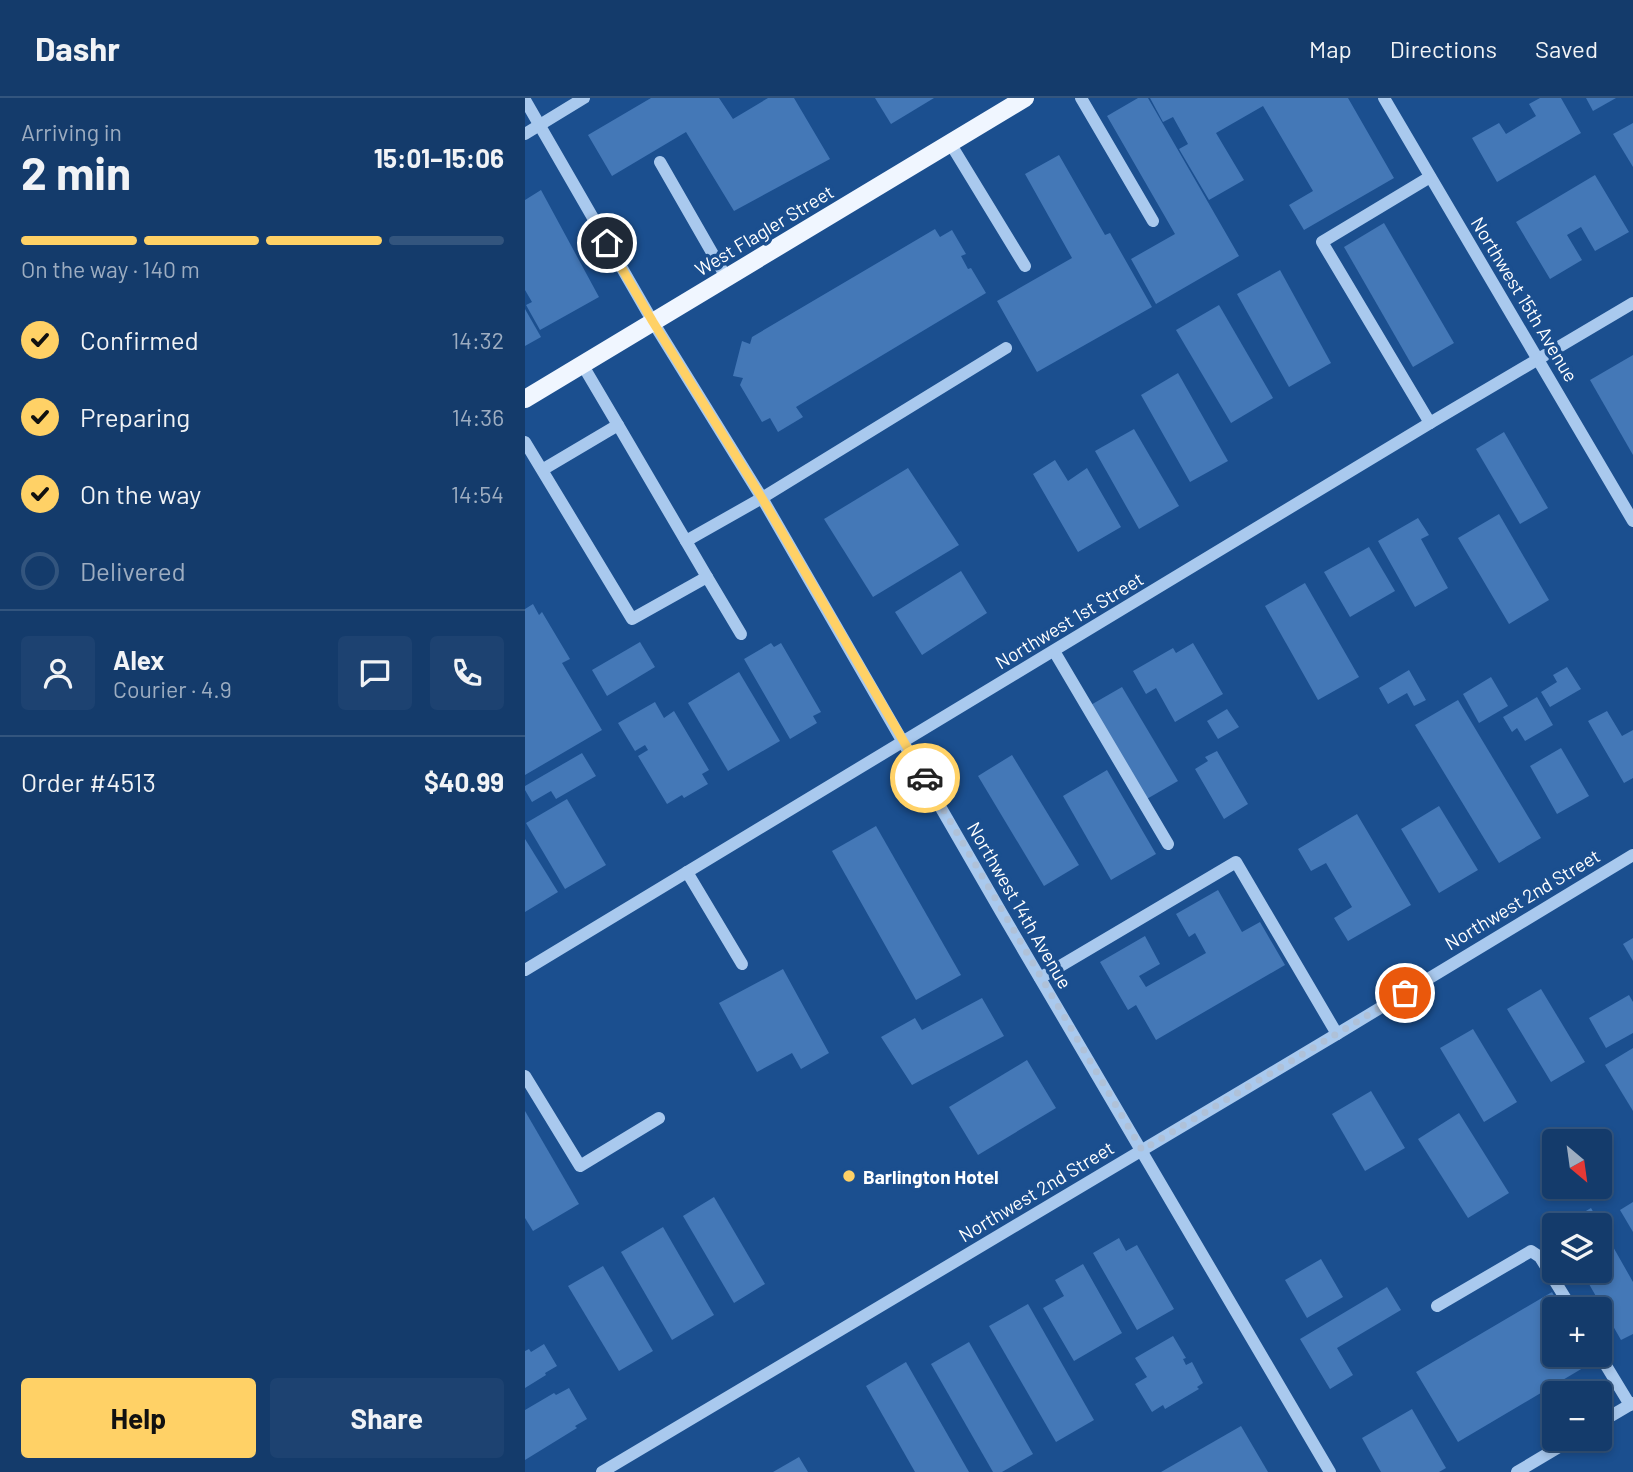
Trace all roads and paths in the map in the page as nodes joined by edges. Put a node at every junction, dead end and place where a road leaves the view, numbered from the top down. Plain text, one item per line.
1 (584, 98) edge
2 (1025, 98) edge
3 (1081, 98) edge
4 (1384, 98) edge
5 (525, 100) edge
6 (540, 125) junction
7 (525, 134) edge
8 (950, 143) junction
9 (660, 162) dead end
10 (1430, 177) junction
11 (1153, 222) dead end
12 (1025, 266) dead end
13 (726, 277) junction
14 (1633, 303) edge
15 (653, 322) junction
16 (1006, 348) dead end
17 (1539, 359) junction
18 (582, 364) junction
19 (525, 399) edge
20 (1430, 423) junction
21 (618, 425) junction
22 (525, 442) edge
23 (542, 470) junction
24 (762, 498) junction
25 (1633, 521) edge
26 (686, 541) junction
27 (707, 577) junction
28 (741, 635) dead end
29 (1054, 651) junction
30 (904, 742) junction
31 (1168, 844) dead end
32 (1633, 855) edge
33 (687, 872) junction
34 (741, 964) dead end
35 (525, 970) edge
36 (1040, 978) junction
37 (1337, 1034) junction
38 (525, 1076) edge
39 (660, 1118) dead end
40 (1142, 1150) junction
41 (1565, 1297) edge
42 (1437, 1306) dead end
43 (1608, 1367) edge
44 (1632, 1404) edge
45 (1612, 1416) edge
46 (1552, 1451) edge
47 (602, 1472) edge
48 (1330, 1472) edge
49 (1517, 1472) edge

1 - 6 street
2 - 8 main road, West Flagler Street
3 - 11 street
4 - 10 street, Northwest 15th Avenue
5 - 6 street, Northwest 14th Avenue
6 - 7 street
6 - 15 street, Northwest 14th Avenue
8 - 12 street
8 - 13 main road, West Flagler Street
9 - 13 street
10 - 17 street, Northwest 15th Avenue
10 - 20 street
13 - 15 main road, West Flagler Street
14 - 17 street, Northwest 1st Street
15 - 18 main road, West Flagler Street
15 - 24 street, Northwest 14th Avenue
16 - 24 street
17 - 20 street, Northwest 1st Street
17 - 25 street, Northwest 15th Avenue
18 - 19 main road, West Flagler Street
18 - 21 street
20 - 29 street, Northwest 1st Street
21 - 23 street
21 - 26 street
22 - 23 street
23 - 27 street
24 - 26 street
24 - 30 street, Northwest 14th Avenue
26 - 27 street
27 - 28 street
29 - 30 street, Northwest 1st Street
29 - 31 street
30 - 33 street, Northwest 1st Street
30 - 36 street, Northwest 14th Avenue
32 - 37 street, Northwest 2nd Street
33 - 34 street
33 - 35 street, Northwest 1st Street
36 - 37 street
36 - 40 street, Northwest 14th Avenue
37 - 40 street, Northwest 2nd Street
38 - 39 street
40 - 47 street, Northwest 2nd Street
40 - 48 street, Northwest 14th Avenue
41 - 42 street
43 - 44 street
44 - 45 street
46 - 49 street

